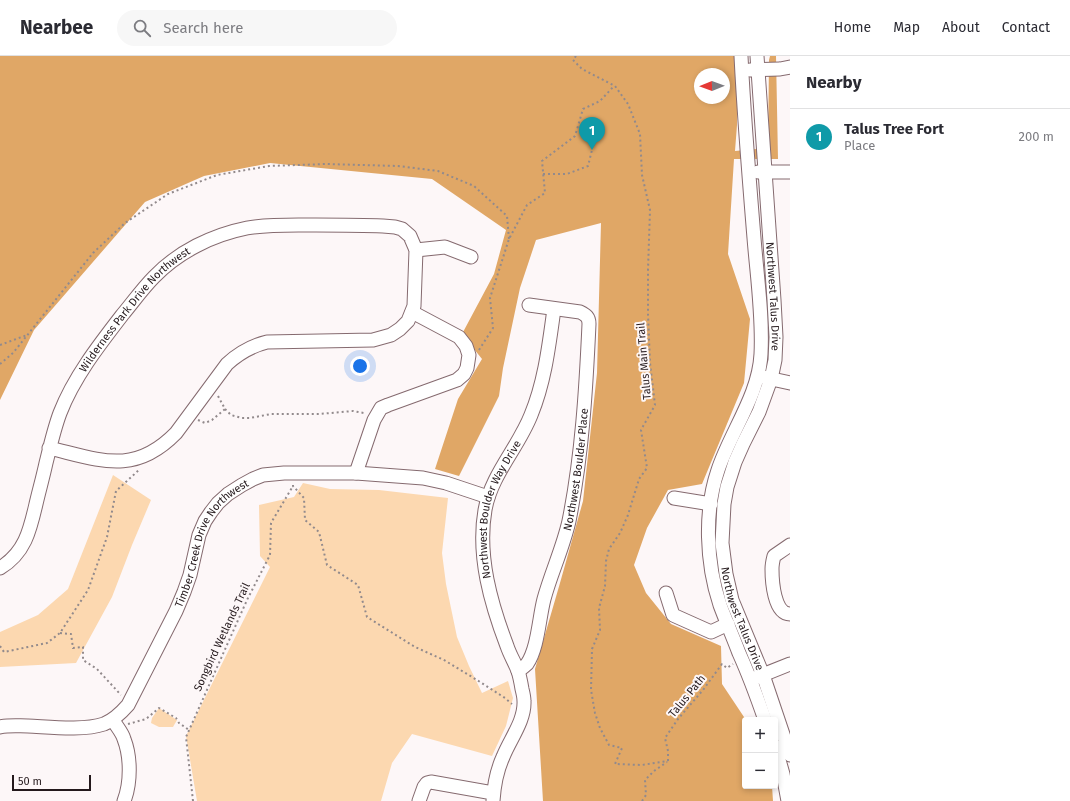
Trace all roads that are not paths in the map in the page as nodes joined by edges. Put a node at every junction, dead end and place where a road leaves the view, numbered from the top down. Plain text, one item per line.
1 (741, 56) edge
2 (757, 56) edge
3 (790, 67) edge
4 (742, 70) junction
5 (757, 70) junction
6 (765, 171) junction
7 (790, 172) edge
8 (748, 173) junction
9 (416, 250) junction
10 (471, 257) dead end
11 (529, 305) dead end
12 (554, 309) junction
13 (412, 312) junction
14 (758, 376) junction
15 (771, 380) junction
16 (790, 383) edge
17 (50, 448) junction
18 (356, 473) junction
19 (488, 497) junction
20 (674, 498) dead end
21 (711, 504) junction
22 (790, 545) edge
23 (0, 568) edge
24 (666, 593) dead end
25 (790, 614) edge
26 (728, 624) junction
27 (790, 664) edge
28 (518, 671) junction
29 (763, 675) junction
30 (750, 680) junction
31 (764, 717) edge
32 (113, 720) junction
33 (0, 727) edge
34 (777, 753) edge
35 (790, 755) edge
36 (493, 797) edge
37 (124, 801) edge
38 (419, 801) edge
39 (788, 801) edge

1 - 4 street, Northwest Talus Drive
2 - 5 street, Northwest Talus Drive
3 - 5 street
4 - 5 street
4 - 8 street, Northwest Talus Drive
5 - 6 street, Northwest Talus Drive
6 - 7 street
6 - 8 street
6 - 15 street, Northwest Talus Drive
8 - 14 street, Northwest Talus Drive
9 - 10 street
9 - 13 street
9 - 17 street, Wilderness Park Drive Northwest
11 - 12 street, Northwest Boulder Place
12 - 19 street, Northwest Boulder Way Drive
12 - 28 street, Northwest Boulder Place
13 - 17 street
13 - 18 street
14 - 15 street
14 - 21 street, Northwest Talus Drive
15 - 16 street
15 - 29 street, Northwest Talus Drive
17 - 23 street, Wilderness Park Drive Northwest
18 - 19 street, Timber Creek Drive Northwest
18 - 32 street, Timber Creek Drive Northwest
19 - 28 street, Northwest Boulder Way Drive
20 - 21 street
21 - 26 street, Northwest Talus Drive
22 - 25 street
24 - 26 street
26 - 30 street, Northwest Talus Drive
27 - 29 street
28 - 36 street, Northwest Boulder Way Drive
29 - 30 street
29 - 35 street, Northwest Talus Drive
30 - 31 street, Northwest Talus Drive
32 - 33 street, Timber Creek Drive Northwest
32 - 37 street
34 - 39 street
36 - 38 street

